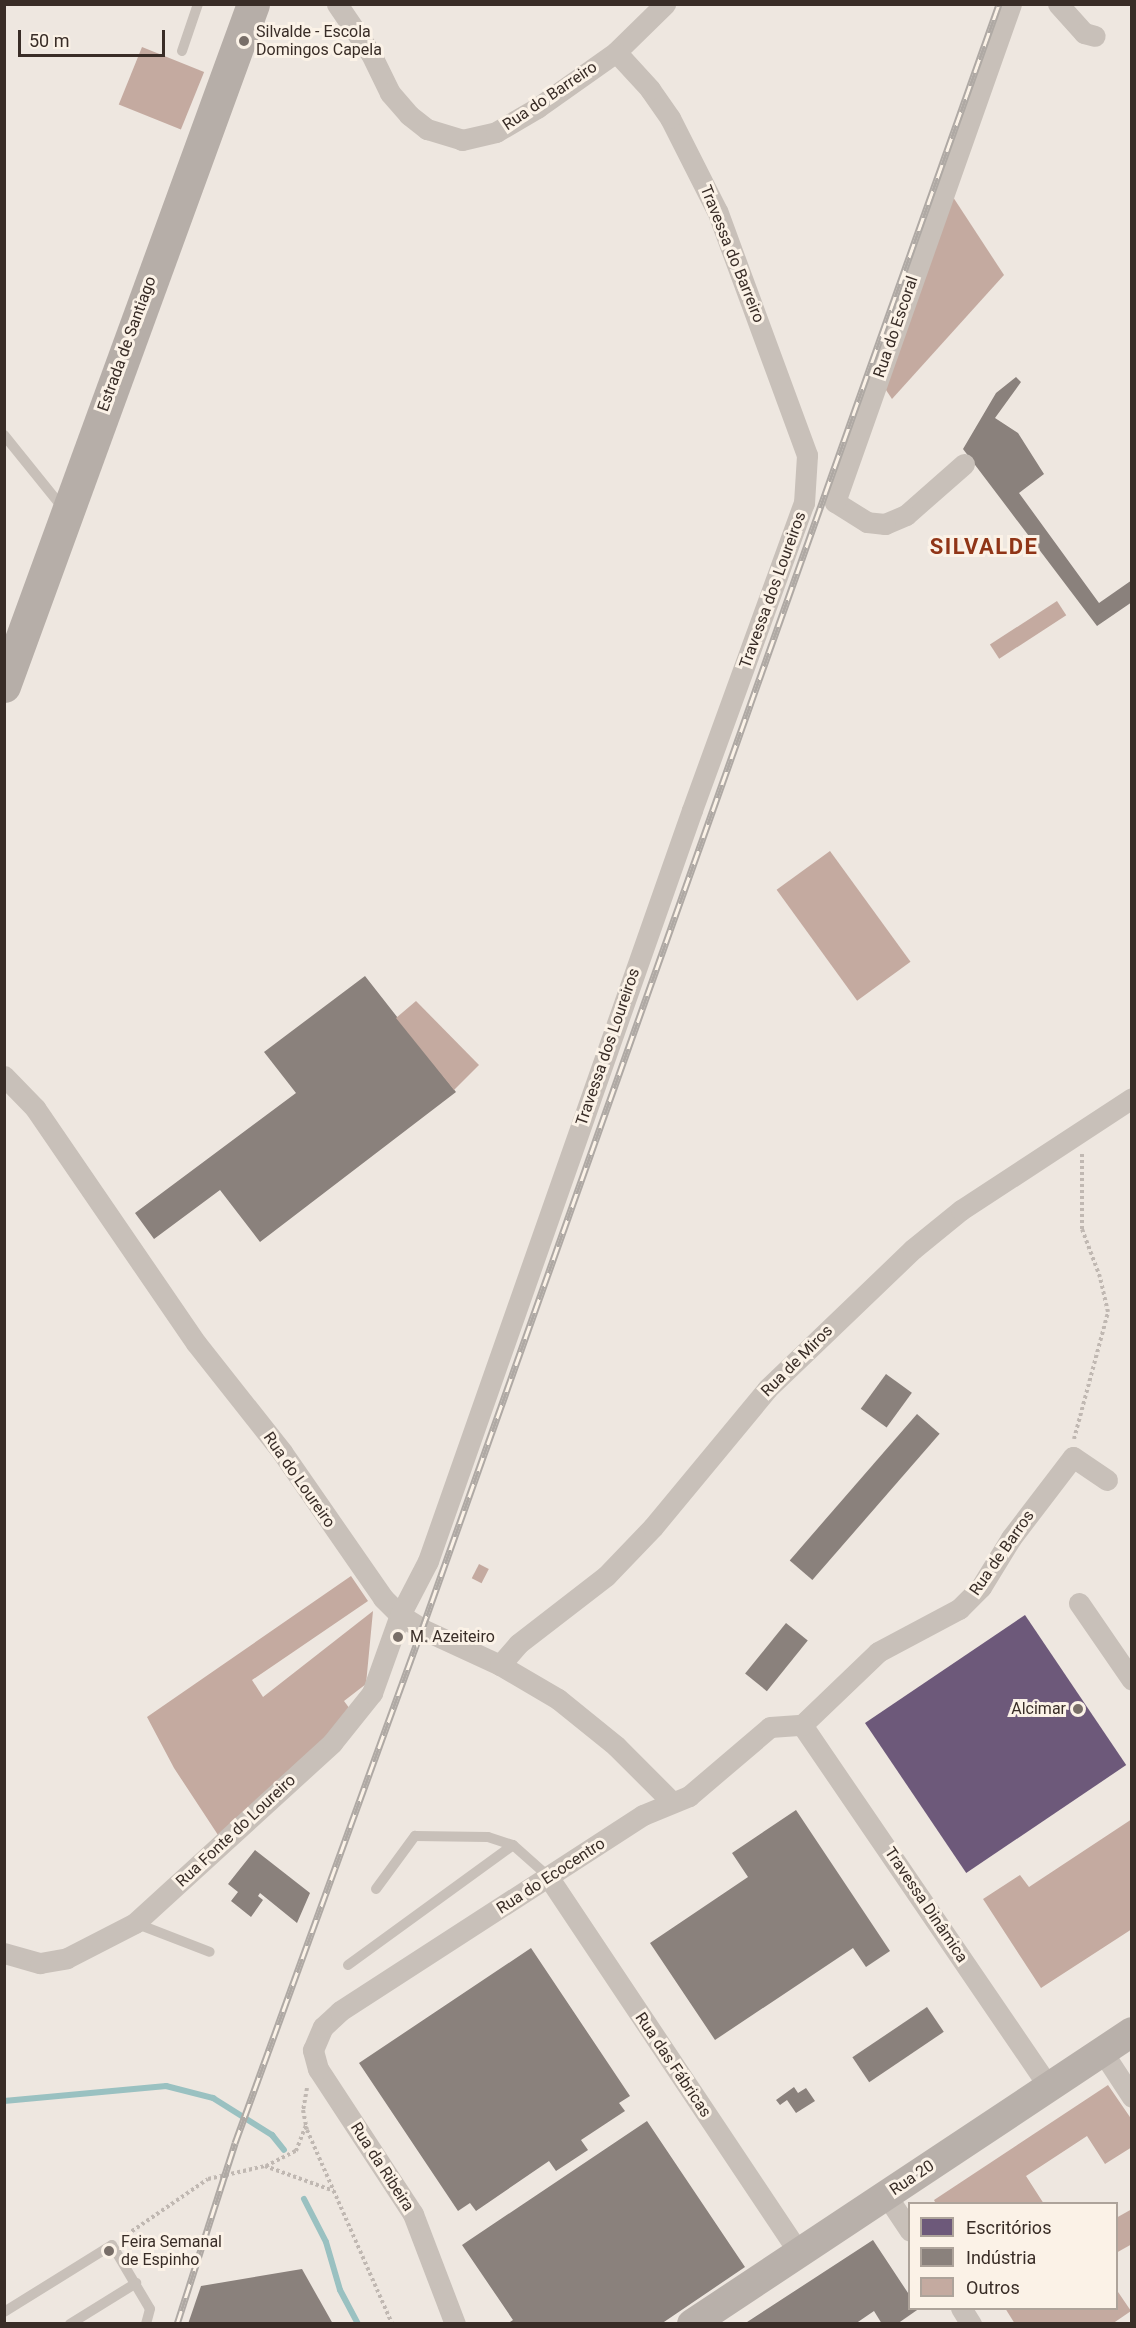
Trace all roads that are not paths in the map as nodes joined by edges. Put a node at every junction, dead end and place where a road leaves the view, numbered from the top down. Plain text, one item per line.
1 (198, 4) edge
2 (253, 4) edge
3 (337, 4) edge
4 (665, 4) edge
5 (1011, 4) edge
6 (1058, 4) edge
7 (1095, 36) dead end
8 (182, 51) dead end
9 (616, 52) junction
10 (4, 435) edge
11 (964, 464) dead end
12 (808, 477) joint
13 (66, 512) junction
14 (4, 686) edge
15 (4, 1076) edge
16 (1131, 1098) edge
17 (1122, 1114) edge
18 (1107, 1480) dead end
19 (1079, 1603) dead end
20 (400, 1615) junction
21 (500, 1665) junction
22 (1131, 1680) edge
23 (802, 1725) junction
24 (672, 1802) junction
25 (513, 1845) junction
26 (549, 1878) junction
27 (375, 1889) dead end
28 (135, 1923) junction
29 (210, 1952) dead end
30 (4, 1953) edge
31 (348, 1965) dead end
32 (1122, 2043) edge
33 (313, 2050) joint
34 (1048, 2087) junction
35 (1131, 2097) edge
36 (886, 2195) junction
37 (908, 2229) edge
38 (798, 2252) junction
39 (136, 2283) junction
40 (962, 2310) edge
41 (4, 2312) edge
42 (70, 2324) edge
43 (146, 2324) edge
44 (455, 2324) edge
45 (692, 2324) edge
46 (971, 2324) edge

1 - 8 lane
2 - 13 main road, Estrada de Santiago
3 - 9 street, Rua do Barreiro
4 - 9 street, Rua do Barreiro
5 - 11 street, Rua do Escoral
6 - 7 street
9 - 12 street, Travessa do Barreiro
10 - 13 lane
12 - 20 street, Travessa dos Loureiros
13 - 14 main road, Estrada de Santiago
15 - 20 street, Rua do Loureiro
16 - 17 street, Rua de Miros
17 - 21 street, Rua de Miros
18 - 23 street, Rua de Barros
19 - 22 street
20 - 21 street, Rua do Loureiro
20 - 28 street, Rua Fonte do Loureiro
21 - 24 street, Rua do Loureiro
23 - 24 street, Rua do Ecocentro
23 - 34 street, Travessa Dinâmica
24 - 26 street, Rua do Ecocentro
25 - 26 lane
25 - 27 lane
25 - 31 lane
26 - 33 street, Rua do Ecocentro
26 - 38 street, Rua das Fábricas
28 - 29 lane
28 - 30 street, Rua Fonte do Loureiro
32 - 34 main road, Rua 20
32 - 35 street
33 - 44 street, Rua da Ribeira
34 - 36 main road, Rua 20
36 - 37 street
36 - 38 main road, Rua 20
38 - 45 main road, Rua 20
39 - 41 lane
39 - 42 lane
39 - 43 lane
40 - 46 street

